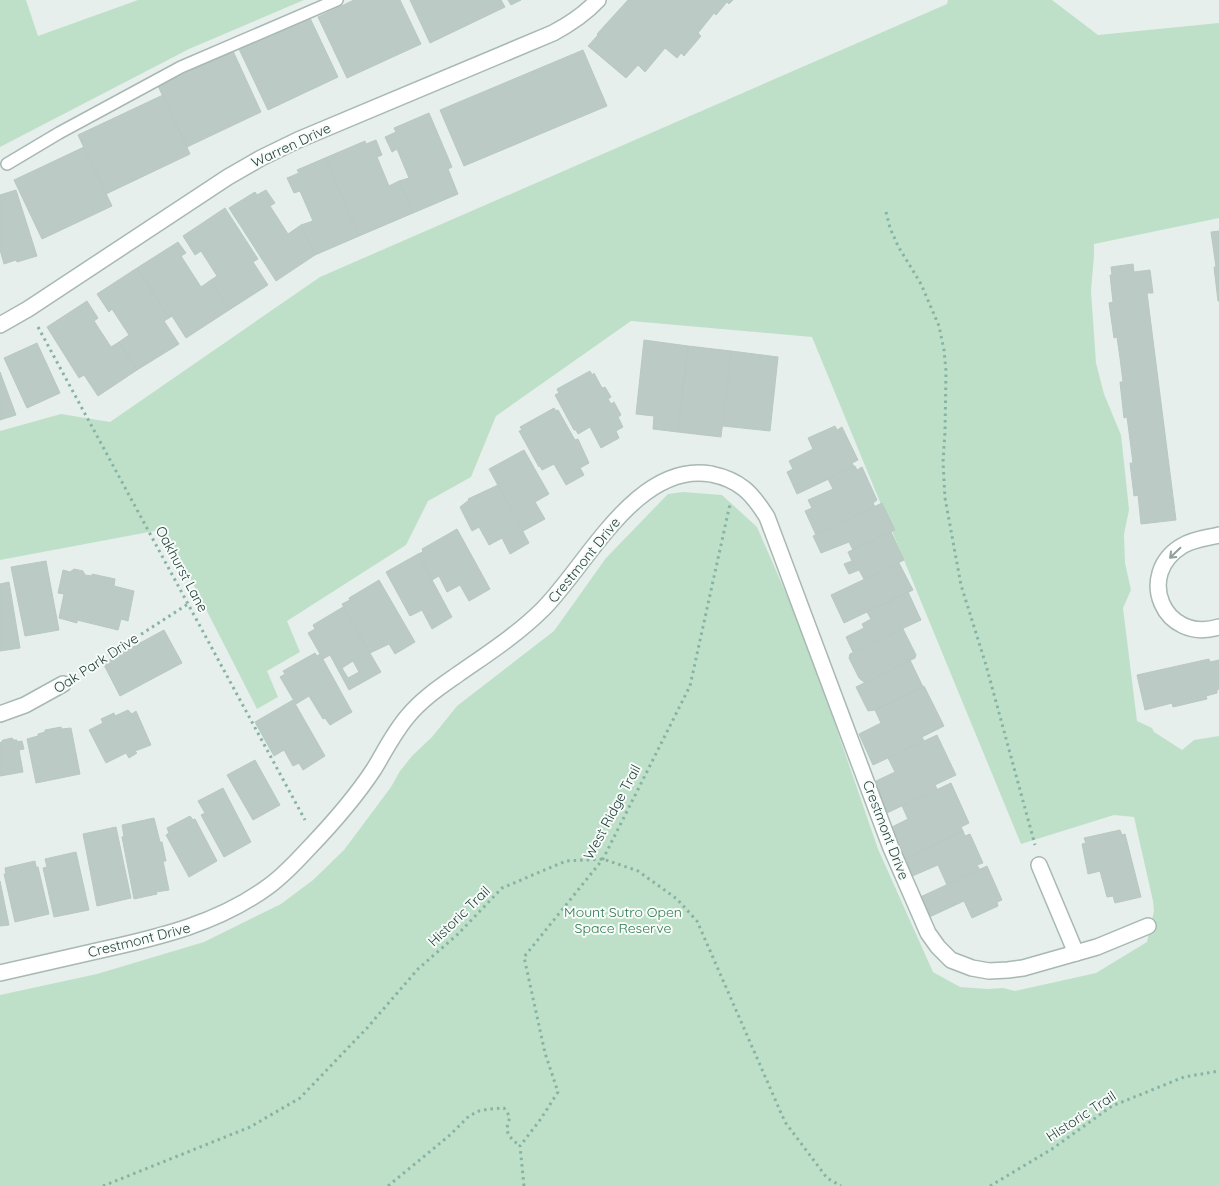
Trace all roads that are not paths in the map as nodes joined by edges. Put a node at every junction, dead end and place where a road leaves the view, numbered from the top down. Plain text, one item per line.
1 (337, 0) edge
2 (598, 0) edge
3 (7, 164) dead end
4 (0, 325) edge
5 (1219, 535) edge
6 (1219, 627) edge
7 (63, 684) road end
8 (0, 714) edge
9 (1039, 865) road end
10 (1148, 926) dead end
11 (1076, 953) junction
12 (0, 972) edge

1 - 3 lane
2 - 4 street, Warren Drive
5 -> 6 street
7 - 8 street, Oak Park Drive
9 - 11 street
10 - 11 street, Crestmont Drive
11 - 12 street, Crestmont Drive

